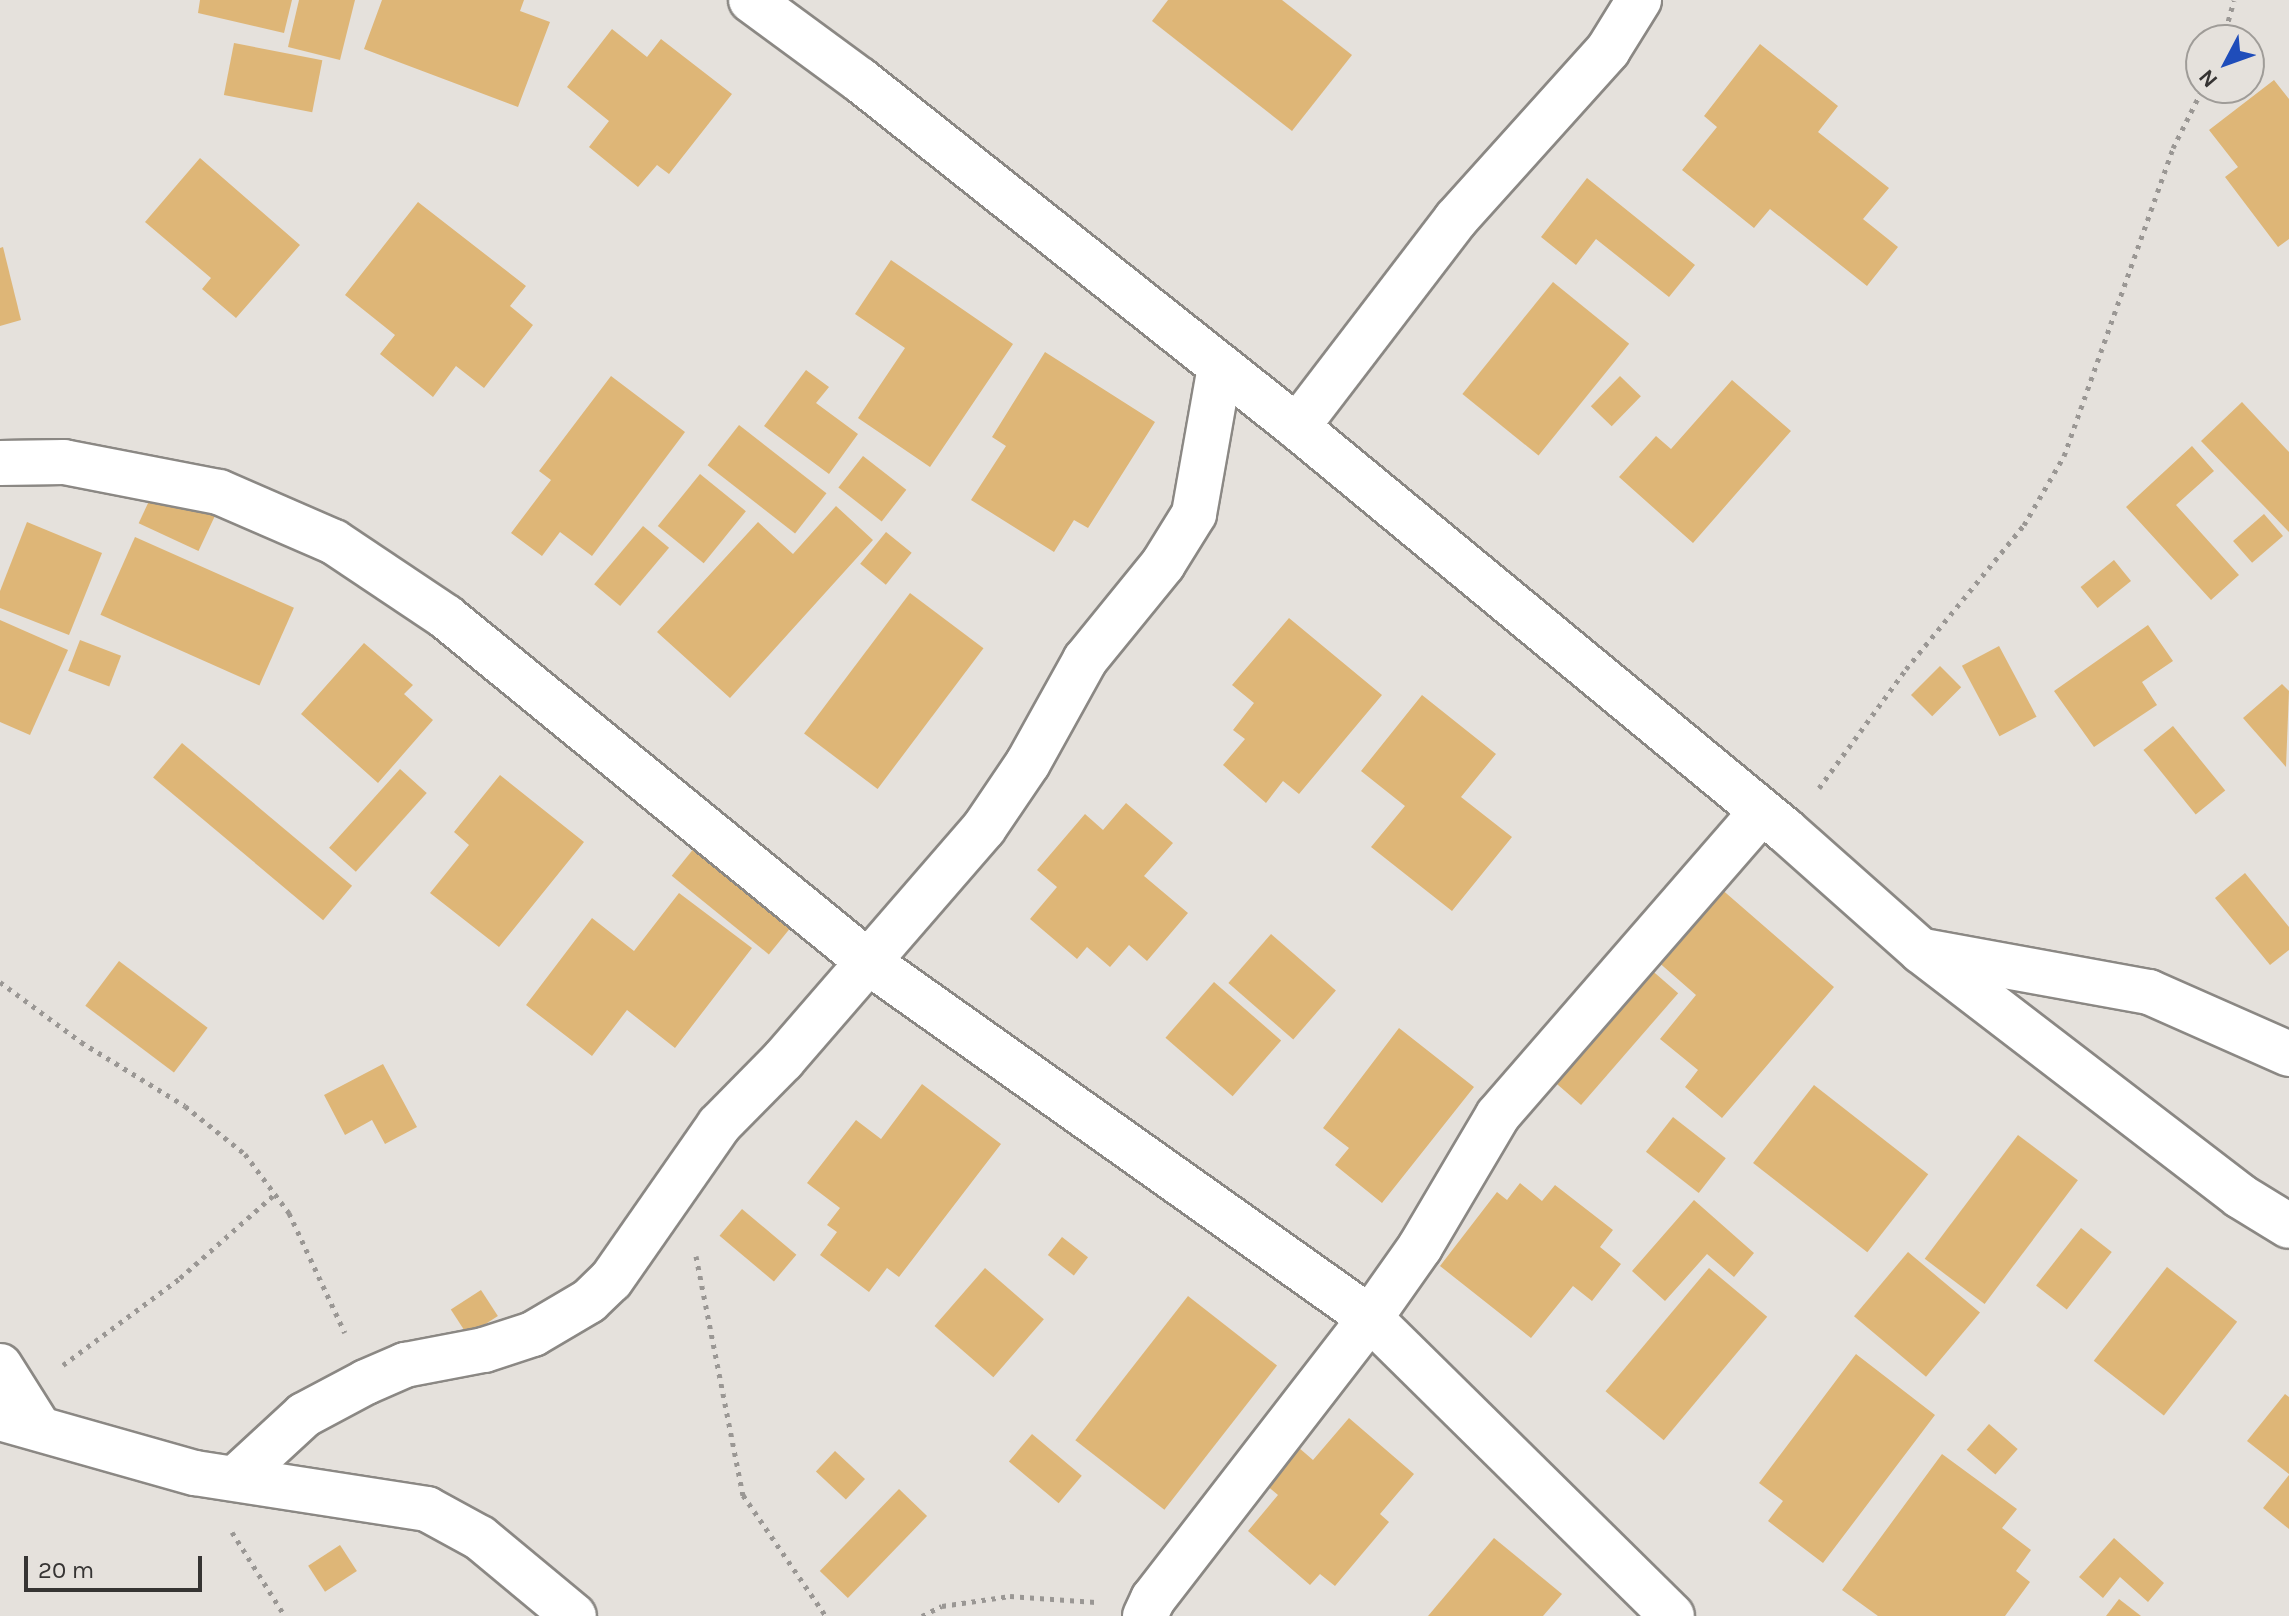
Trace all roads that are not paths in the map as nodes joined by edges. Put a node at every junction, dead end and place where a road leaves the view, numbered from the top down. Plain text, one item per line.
1 (751, 0) edge
2 (1639, 0) edge
3 (1220, 367) junction
4 (1297, 427) junction
5 (0, 463) edge
6 (1773, 822) junction
7 (1921, 951) junction
8 (867, 961) junction
9 (2289, 1054) edge
10 (2289, 1226) edge
11 (1370, 1318) junction
12 (15, 1403) edge
13 (238, 1476) junction
14 (1149, 1607) edge
15 (574, 1616) edge
16 (1672, 1616) edge

1 - 3 street
2 - 4 street
3 - 4 street
3 - 8 street
4 - 6 street
5 - 8 street
6 - 7 street
6 - 11 street
7 - 9 street
7 - 10 street
8 - 11 street
8 - 13 street
11 - 14 street
11 - 16 street
12 - 13 street
13 - 15 street

